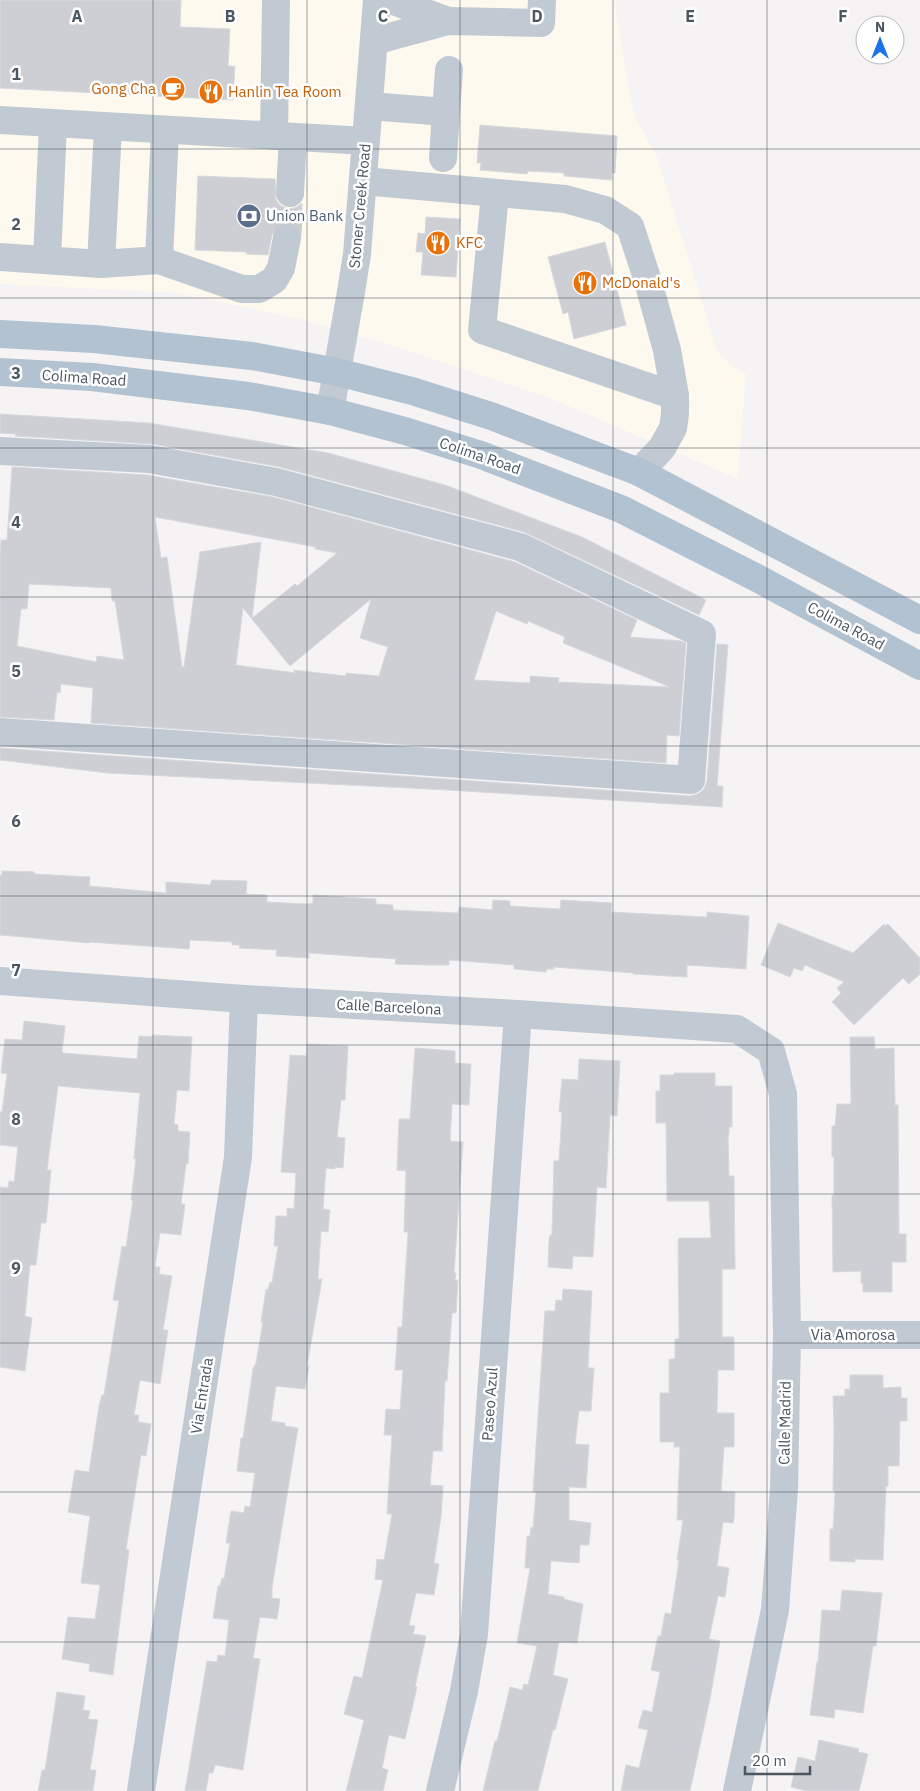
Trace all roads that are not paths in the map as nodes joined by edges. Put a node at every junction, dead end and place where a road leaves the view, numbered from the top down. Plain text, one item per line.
1 (276, 0) edge
2 (377, 0) edge
3 (391, 0) edge
4 (542, 0) edge
5 (448, 21) junction
6 (374, 41) junction
7 (448, 70) dead end
8 (369, 106) junction
9 (446, 112) junction
10 (0, 120) edge
11 (53, 124) junction
12 (108, 126) junction
13 (165, 131) junction
14 (284, 136) junction
15 (366, 141) junction
16 (443, 158) dead end
17 (363, 181) junction
18 (290, 193) tunnel mouth
19 (495, 194) junction
20 (287, 238) tunnel mouth
21 (0, 257) edge
22 (47, 260) junction
23 (159, 260) junction
24 (101, 264) junction
25 (0, 334) edge
26 (0, 372) edge
27 (337, 372) junction
28 (675, 396) junction
29 (330, 411) junction
30 (0, 451) edge
31 (639, 472) junction
32 (621, 509) junction
33 (920, 620) edge
34 (920, 666) edge
35 (0, 732) edge
36 (0, 981) edge
37 (244, 999) junction
38 (518, 1014) junction
39 (771, 1051) joint
40 (787, 1335) junction
41 (920, 1335) edge
42 (141, 1791) edge
43 (440, 1791) edge
44 (737, 1791) edge

1 - 14 street
2 - 6 street, Stoner Creek Road
3 - 5 street
4 - 5 street
5 - 6 street
6 - 8 street, Stoner Creek Road
7 - 9 street
8 - 9 street
8 - 15 street, Stoner Creek Road
9 - 16 street
10 - 11 street
11 - 12 street
11 - 22 street
12 - 13 street
12 - 24 street
13 - 14 street
13 - 23 street
14 - 15 street
14 - 18 street
15 - 17 street, Stoner Creek Road
17 - 19 street
17 - 27 street, Stoner Creek Road
19 - 28 street
19 - 28 street
20 - 23 street
21 - 22 street
22 - 24 street
23 - 24 street
25 - 27 main road
26 - 29 main road, Colima Road
27 - 29 street, Stoner Creek Road
27 - 31 main road
28 - 31 street
29 - 32 main road, Colima Road
30 - 35 street
31 - 32 main road
31 - 33 main road
32 - 34 main road, Colima Road
36 - 37 street, Calle Barcelona
37 - 38 street, Calle Barcelona
37 - 42 street, Via Entrada
38 - 39 street, Calle Barcelona
38 - 43 street, Paseo Azul
39 - 40 street, Calle Madrid
40 - 41 street, Via Amorosa
40 - 44 street, Calle Madrid

